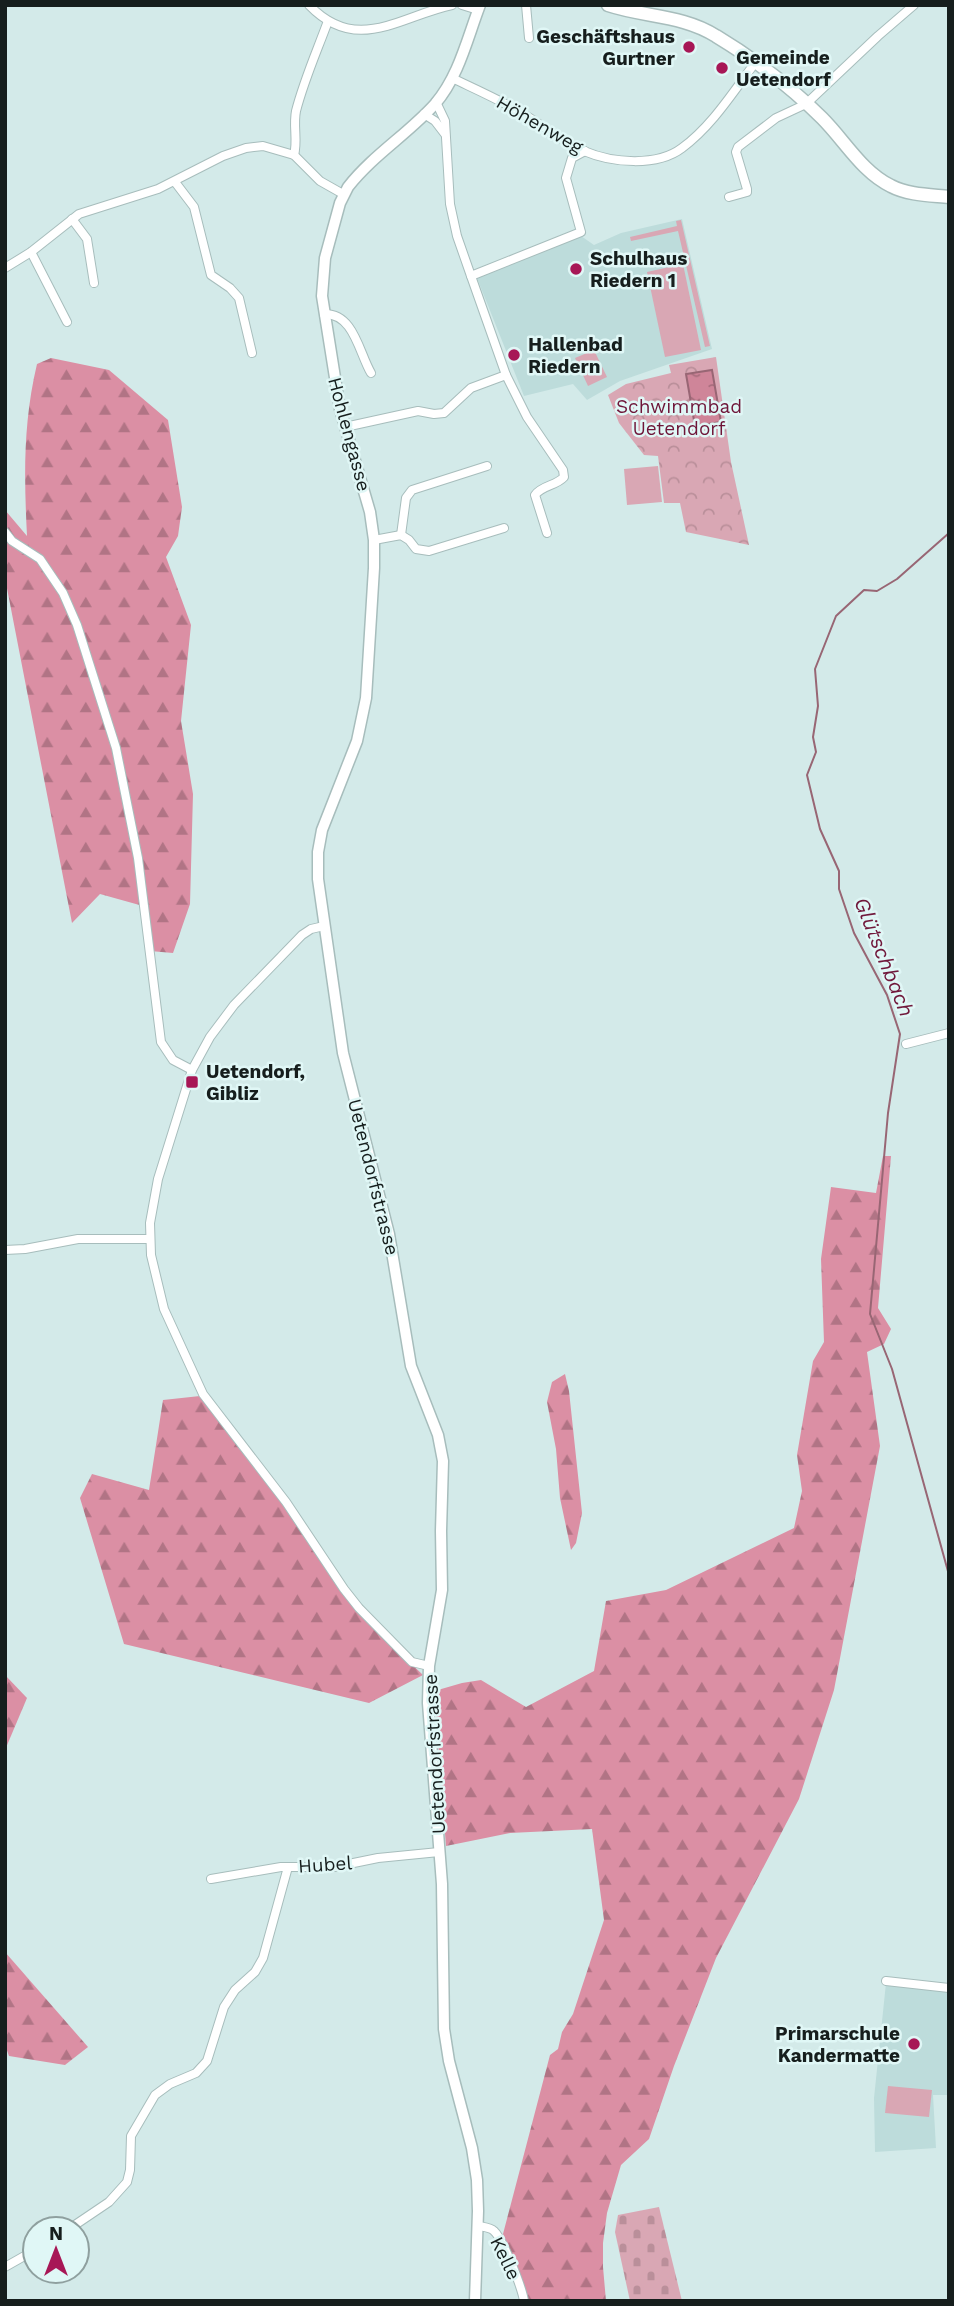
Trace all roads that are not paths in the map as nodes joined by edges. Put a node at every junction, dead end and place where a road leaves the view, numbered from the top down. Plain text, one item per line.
1 (309, 5) edge
2 (452, 5) edge
3 (462, 5) edge
4 (526, 5) edge
5 (608, 5) edge
6 (914, 5) edge
7 (479, 8) edge
8 (424, 9) edge
9 (328, 21) junction
10 (529, 38) dead end
11 (755, 62) junction
12 (452, 78) junction
13 (436, 102) junction
14 (806, 104) junction
15 (424, 114) junction
16 (445, 134) junction
17 (584, 151) junction
18 (294, 155) junction
19 (175, 182) junction
20 (344, 194) junction
21 (729, 197) dead end
22 (949, 197) edge
23 (72, 219) junction
24 (31, 252) junction
25 (5, 268) edge
26 (471, 276) junction
27 (94, 283) dead end
28 (324, 314) junction
29 (67, 322) dead end
30 (252, 354) dead end
31 (371, 373) dead end
32 (506, 375) junction
33 (345, 427) junction
34 (487, 466) dead end
35 (504, 528) dead end
36 (5, 531) edge
37 (547, 533) dead end
38 (401, 535) junction
39 (374, 540) junction
40 (324, 926) junction
41 (949, 1033) edge
42 (906, 1044) dead end
43 (192, 1070) junction
44 (149, 1239) junction
45 (5, 1250) edge
46 (429, 1667) junction
47 (439, 1852) junction
48 (288, 1867) junction
49 (211, 1879) dead end
50 (886, 1981) dead end
51 (949, 1988) edge
52 (90, 2215) edge
53 (478, 2226) junction
54 (21, 2257) edge
55 (5, 2267) edge
56 (475, 2301) edge
57 (524, 2301) edge

1 - 9 street
2 - 8 street
3 - 7 street
4 - 10 street
5 - 11 main road
6 - 14 street
7 - 12 street, Hohlengasse
8 - 9 street
9 - 18 street
11 - 14 main road
11 - 17 street, Höhenweg
12 - 13 street, Hohlengasse
12 - 17 street, Höhenweg
13 - 15 street, Hohlengasse
13 - 16 street
14 - 21 street
14 - 22 main road
15 - 16 street
15 - 20 street, Hohlengasse
16 - 26 street
17 - 26 street
18 - 19 street
18 - 20 street
19 - 23 street
19 - 30 street
20 - 28 street, Hohlengasse
23 - 24 street
23 - 27 street
24 - 25 street
24 - 29 street
26 - 32 street
28 - 31 street
28 - 33 street, Hohlengasse
32 - 33 street
32 - 37 street
33 - 39 street, Hohlengasse
34 - 38 street
35 - 38 street
36 - 43 street
38 - 39 street
39 - 40 street, Hohlengasse
40 - 43 street
40 - 46 street, Uetendorfstrasse
41 - 42 street
43 - 44 street
44 - 45 street
44 - 46 street
46 - 47 street, Uetendorfstrasse
47 - 48 street, Hubel
47 - 53 street, Uetendorfstrasse
48 - 49 street, Hubel
48 - 52 street
50 - 51 street
53 - 56 street, Uetendorfstrasse
53 - 57 street, Kelle
54 - 55 street

